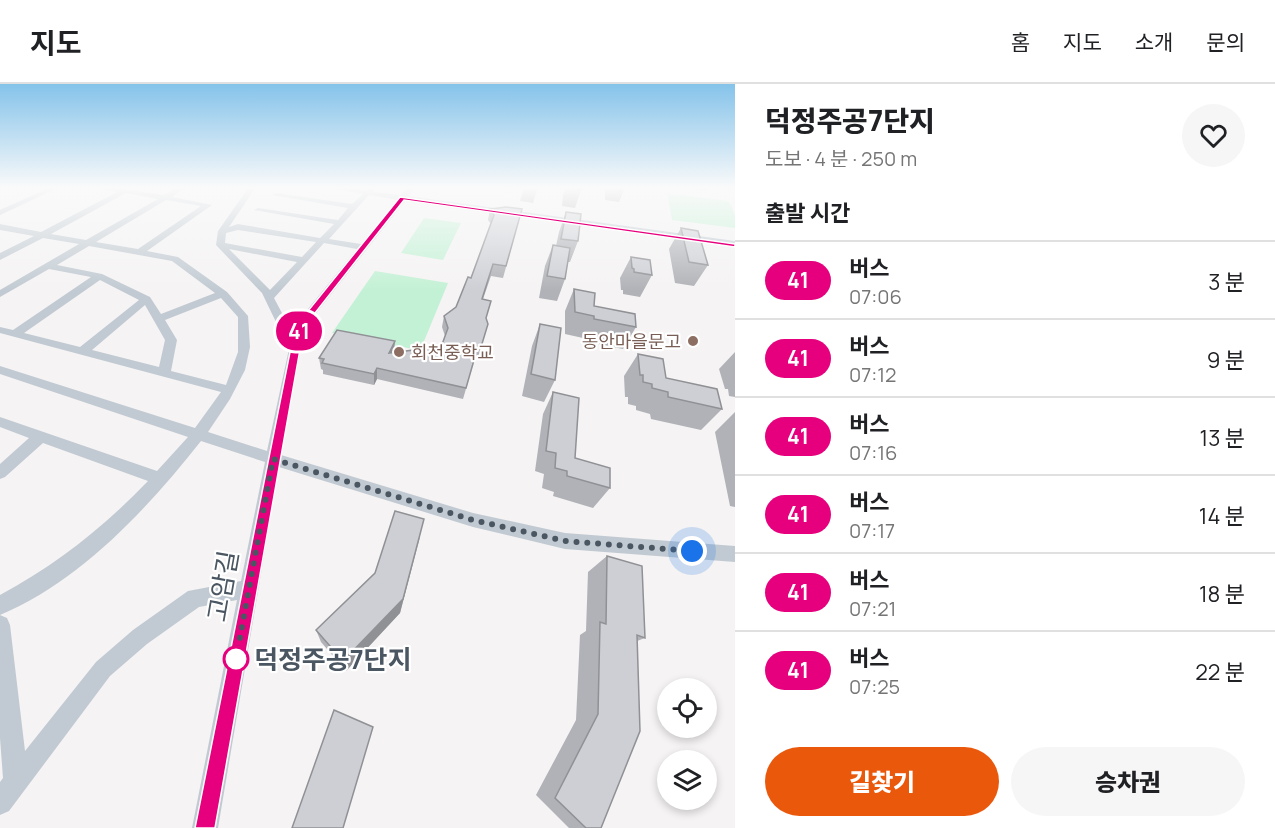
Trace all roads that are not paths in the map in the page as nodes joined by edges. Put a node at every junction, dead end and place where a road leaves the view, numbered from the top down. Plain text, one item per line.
1 (67, 222) edge
2 (123, 222) edge
3 (184, 222) edge
4 (228, 222) edge
5 (242, 222) edge
6 (258, 222) edge
7 (330, 222) edge
8 (338, 222) joint
9 (383, 222) edge
10 (594, 222) edge
11 (0, 227) edge
12 (222, 231) junction
13 (43, 235) junction
14 (322, 240) junction
15 (88, 242) junction
16 (735, 244) edge
17 (220, 245) junction
18 (363, 247) junction
19 (140, 252) junction
20 (0, 257) edge
21 (303, 260) junction
22 (48, 266) junction
23 (99, 276) junction
24 (0, 294) edge
25 (223, 294) junction
26 (269, 297) junction
27 (146, 299) junction
28 (158, 319) junction
29 (0, 330) edge
30 (14, 334) junction
31 (296, 351) junction
32 (82, 352) junction
33 (0, 370) edge
34 (164, 373) junction
35 (229, 390) junction
36 (0, 422) edge
37 (199, 434) junction
38 (41, 436) junction
39 (273, 459) junction
40 (0, 473) edge
41 (160, 479) junction
42 (735, 554) edge
43 (249, 589) junction
44 (0, 605) edge
45 (0, 625) edge
46 (16, 781) junction
47 (0, 802) edge
48 (205, 828) edge

1 - 13 street
2 - 15 street
3 - 19 street
4 - 12 street
5 - 12 street
6 - 14 street
7 - 8 street
8 - 14 street
9 - 18 street, 고암길
10 - 16 street
11 - 13 street
12 - 17 street
13 - 15 street
13 - 20 street
14 - 18 street
14 - 21 street
15 - 19 street
15 - 22 street
17 - 21 street
17 - 26 street
18 - 31 street, 고암길
19 - 25 street
21 - 26 street
22 - 23 street
22 - 24 street
23 - 27 street
23 - 30 street
25 - 28 street
25 - 35 street
26 - 31 street
27 - 28 street
27 - 32 street
28 - 34 street
29 - 30 street
30 - 32 street
31 - 39 street, 고암길
32 - 34 street
33 - 37 street
34 - 35 street
35 - 37 street
36 - 38 street
37 - 39 street
37 - 41 street
38 - 40 street
38 - 41 street
39 - 42 street
39 - 43 street, 고암길
41 - 44 street
43 - 46 street
43 - 48 street, 고암길
45 - 46 street
46 - 47 street

